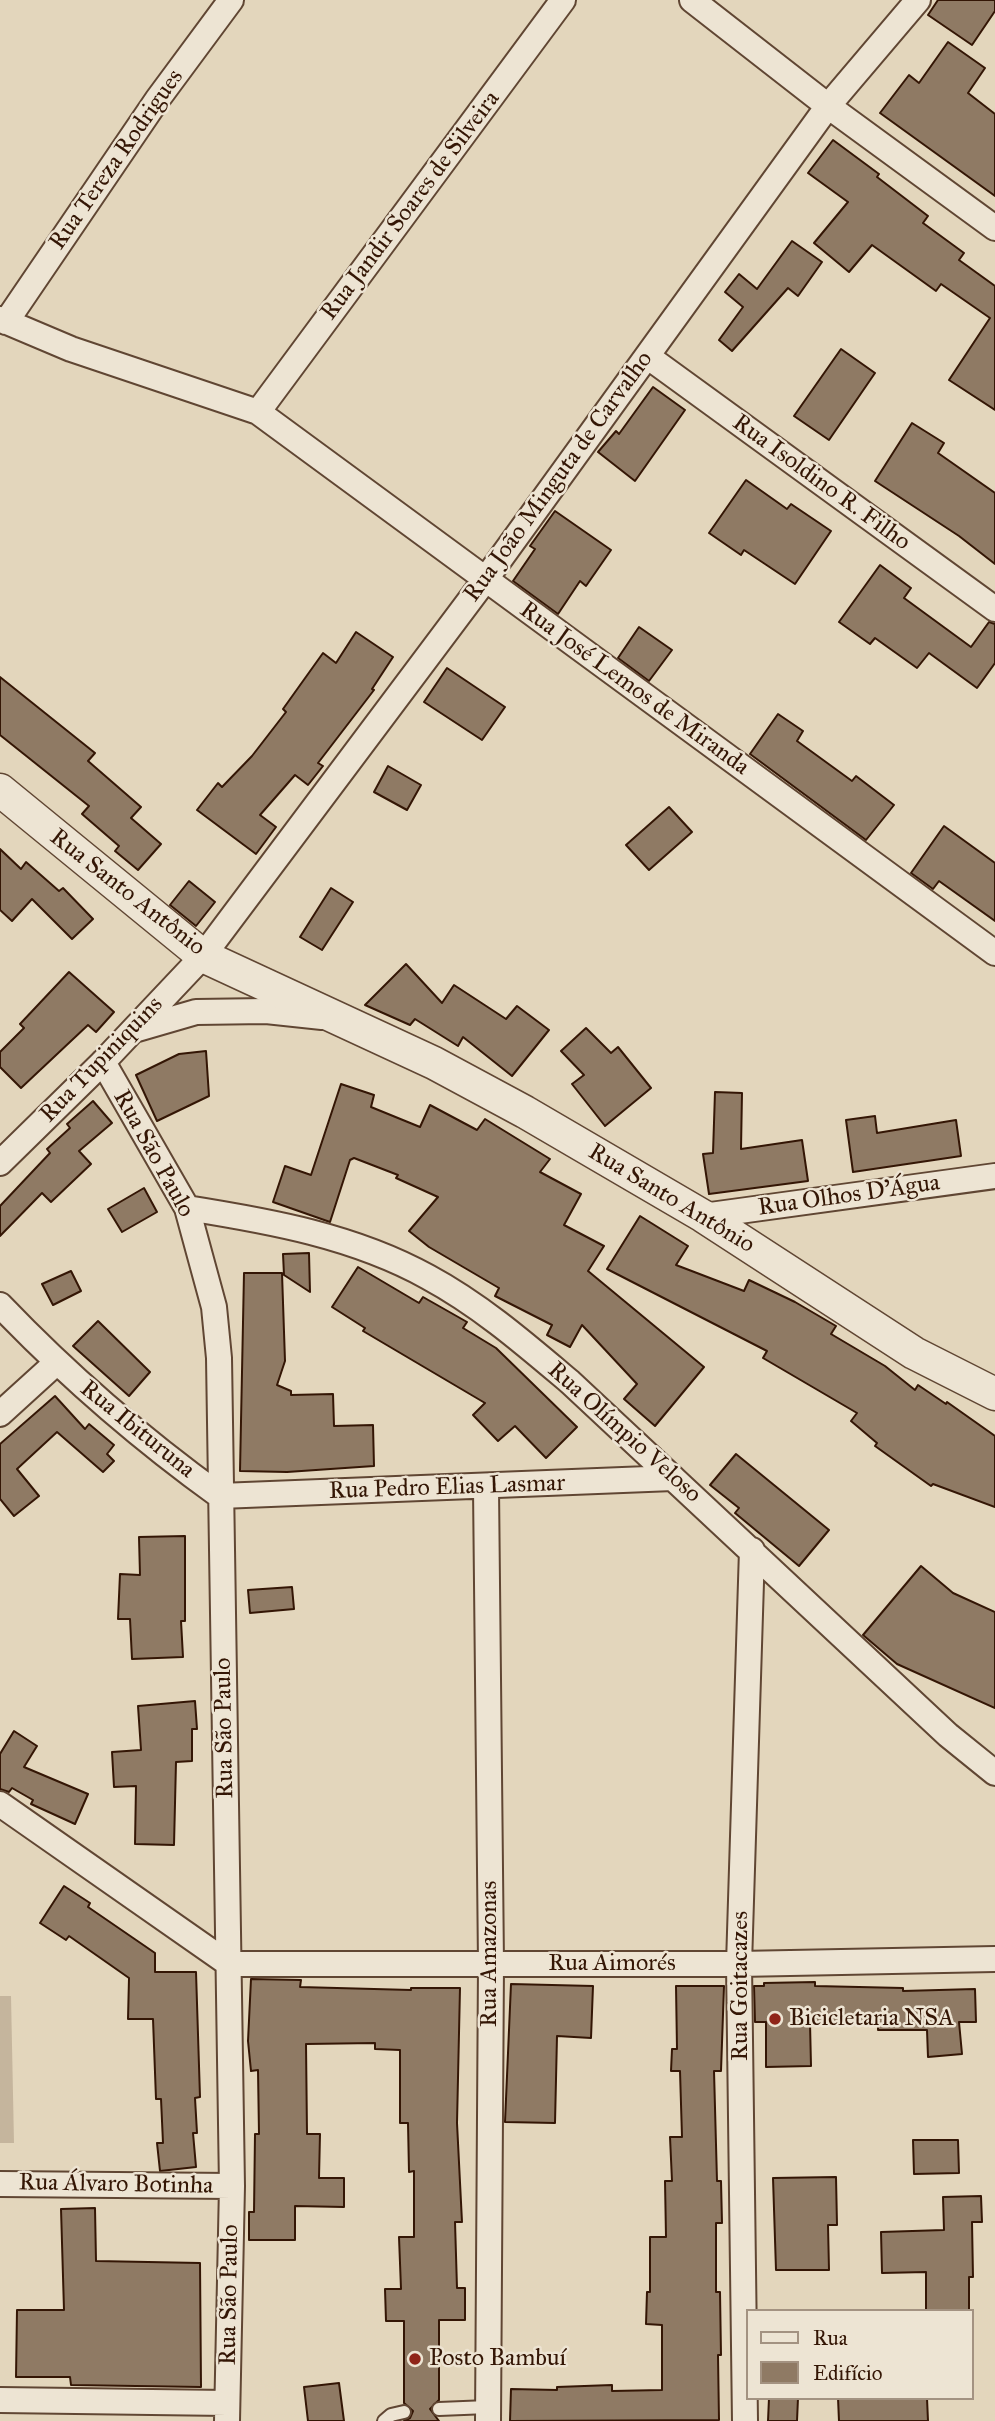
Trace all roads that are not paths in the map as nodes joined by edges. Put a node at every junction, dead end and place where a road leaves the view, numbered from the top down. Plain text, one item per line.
1 (231, 0) edge
2 (563, 0) edge
3 (692, 0) edge
4 (918, 0) edge
5 (828, 106) junction
6 (995, 228) edge
7 (3, 321) edge
8 (647, 356) junction
9 (258, 412) junction
10 (485, 580) junction
11 (995, 609) edge
12 (0, 790) edge
13 (995, 953) edge
14 (202, 956) junction
15 (339, 1019) junction
16 (133, 1030) junction
17 (103, 1062) junction
18 (0, 1163) edge
19 (995, 1176) edge
20 (187, 1208) junction
21 (703, 1216) junction
22 (0, 1305) edge
23 (56, 1363) junction
24 (995, 1394) edge
25 (0, 1414) edge
26 (673, 1478) junction
27 (486, 1488) junction
28 (220, 1496) junction
29 (752, 1550) junction
30 (995, 1773) edge
31 (0, 1804) edge
32 (995, 1959) edge
33 (229, 1964) junction
34 (491, 1964) junction
35 (739, 1964) junction
36 (0, 2184) edge
37 (232, 2186) junction
38 (0, 2400) edge
39 (439, 2409) dead end
40 (227, 2412) edge
41 (404, 2412) dead end
42 (488, 2414) edge
43 (384, 2421) edge
44 (745, 2421) edge

1 - 7 street, Rua Tereza Rodrigues
2 - 9 street, Rua Jandir Soares de Silveira
3 - 5 street
4 - 5 street, Rua João Minguta de Carvalho
5 - 6 street
5 - 8 street, Rua João Minguta de Carvalho
7 - 9 street, Rua José Lemos de Miranda
8 - 10 street, Rua João Minguta de Carvalho
8 - 11 street, Rua Isoldino R. Filho
9 - 10 street, Rua José Lemos de Miranda
10 - 13 street, Rua José Lemos de Miranda
10 - 14 street, Rua João Minguta de Carvalho
12 - 14 street, Rua Santo Antônio
14 - 15 street, Rua Santo Antônio
14 - 16 street, Rua Tupiniquins
15 - 16 street, Rua Santo Antônio
15 - 21 street, Rua Santo Antônio
16 - 17 street, Rua Tupiniquins
17 - 18 street, Rua Tupiniquins
17 - 20 street, Rua São Paulo
19 - 21 street, Rua Olhos D'Água
20 - 26 street, Rua Olímpio Veloso
20 - 28 street, Rua São Paulo
21 - 24 street, Rua Santo Antônio
22 - 23 street
23 - 25 street
23 - 28 street, Rua Ibituruna
26 - 27 street, Rua Pedro Elias Lasmar
26 - 29 street, Rua Olímpio Veloso
27 - 28 street, Rua Pedro Elias Lasmar
27 - 34 street, Rua Amazonas
28 - 33 street, Rua São Paulo
29 - 30 street, Rua Olímpio Veloso
29 - 35 street, Rua Goitacazes
31 - 33 street
32 - 35 street, Rua Aimorés
33 - 34 street, Rua Aimorés
33 - 37 street, Rua São Paulo
34 - 35 street, Rua Aimorés
34 - 42 street, Rua Amazonas
35 - 44 street, Rua Goitacazes
36 - 37 street, Rua Álvaro Botinha
37 - 40 street, Rua São Paulo
38 - 40 street
39 - 42 lane
41 - 43 lane

